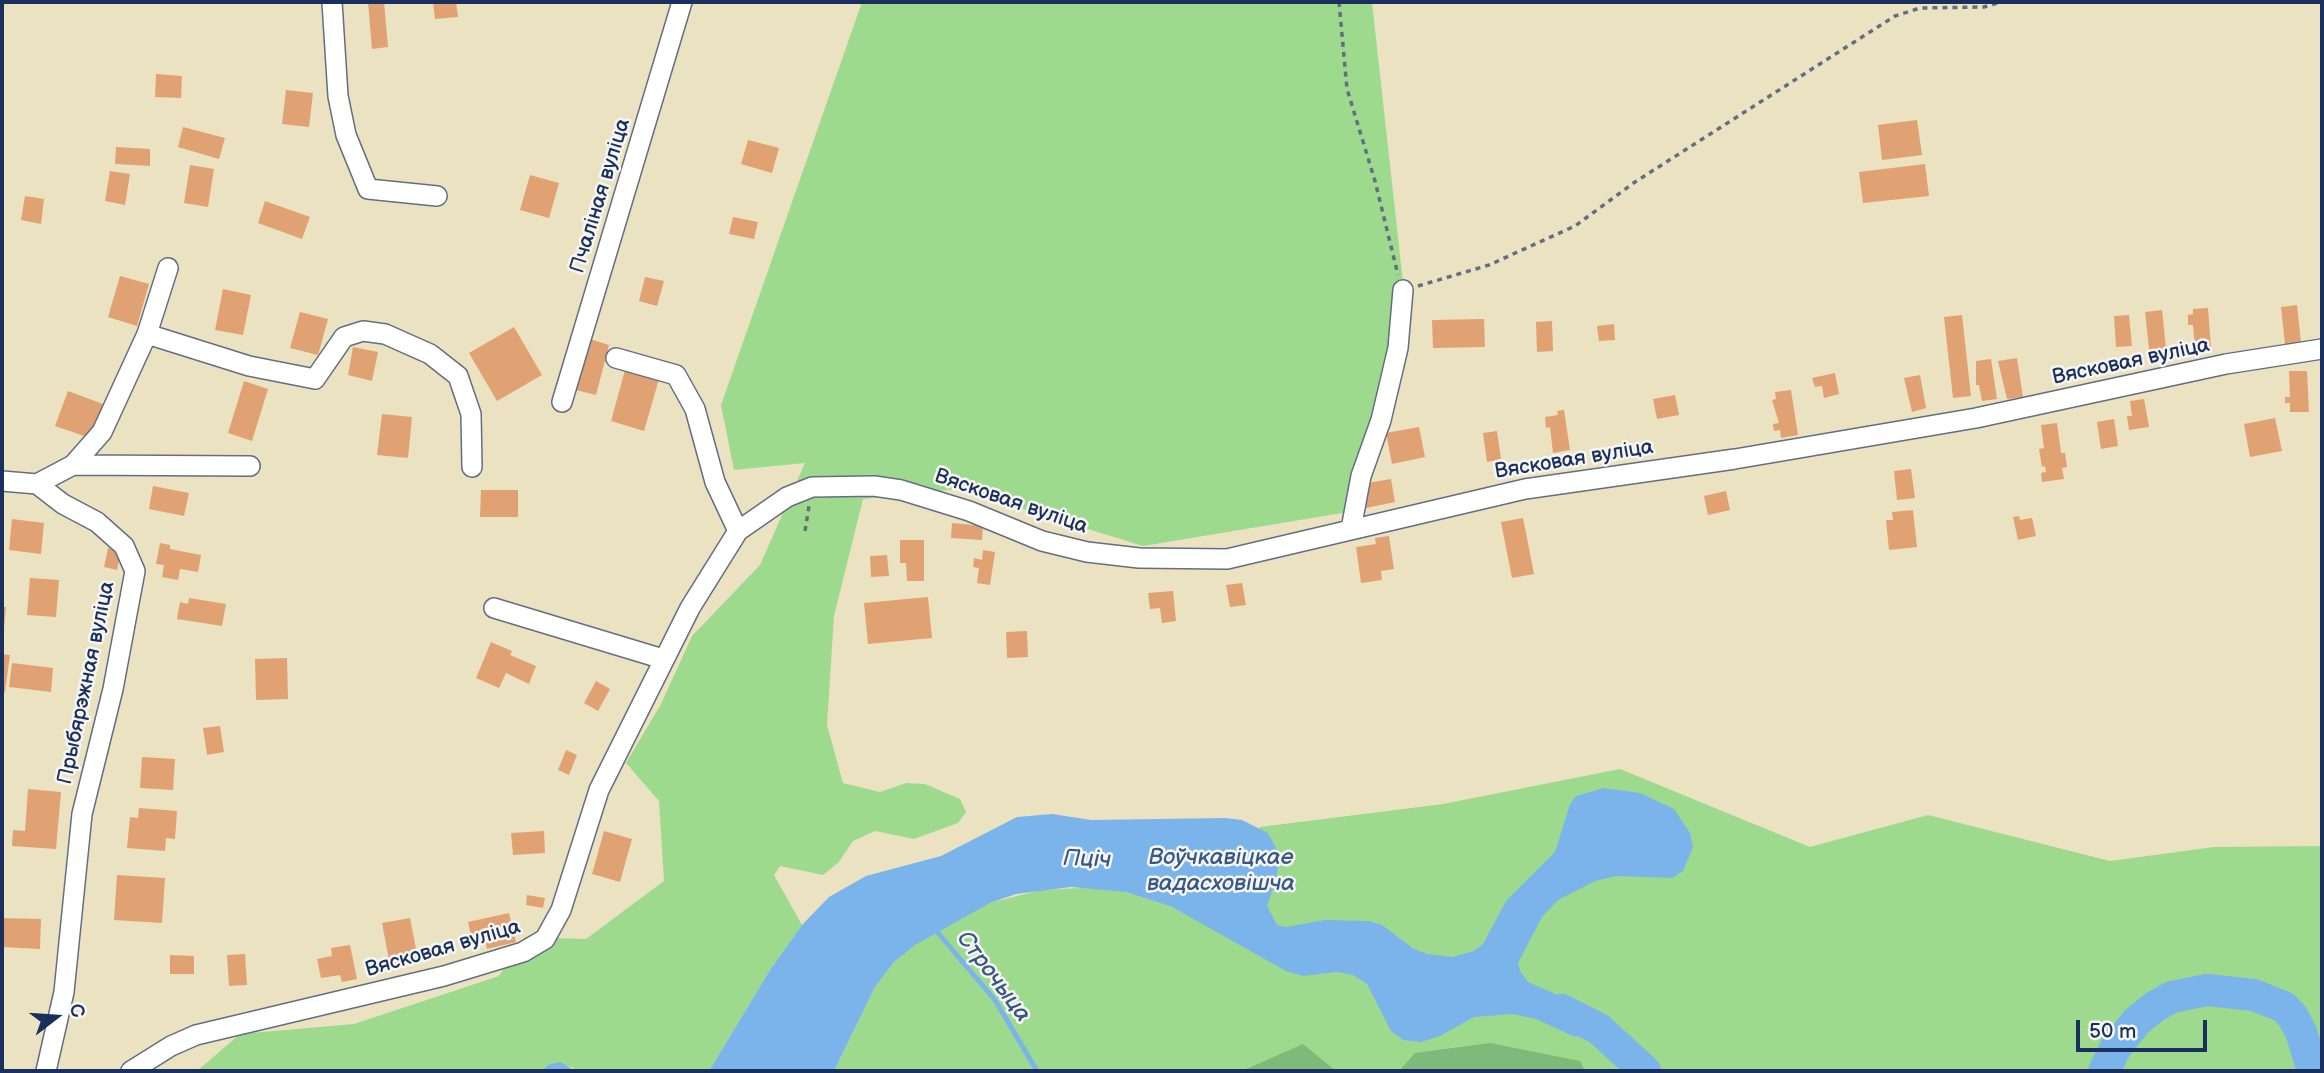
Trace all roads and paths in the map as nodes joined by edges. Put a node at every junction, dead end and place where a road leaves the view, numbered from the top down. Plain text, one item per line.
1 (332, 2) edge
2 (682, 2) edge
3 (1339, 2) edge
4 (2001, 2) edge
5 (438, 196) dead end
6 (168, 268) dead end
7 (1403, 290) junction
8 (147, 334) junction
9 (2322, 349) edge
10 (616, 358) dead end
11 (562, 402) dead end
12 (73, 465) junction
13 (250, 467) dead end
14 (472, 467) dead end
15 (2, 481) edge
16 (37, 484) junction
17 (1351, 530) junction
18 (738, 531) junction
19 (494, 608) dead end
20 (663, 659) junction
21 (46, 1071) edge
22 (131, 1071) edge

1 - 5 street
2 - 11 street, Пчаліная вуліца
3 - 7 path
4 - 7 path
6 - 8 street
7 - 17 street
8 - 12 street
8 - 14 street
9 - 17 street, Вясковая вуліца
10 - 18 street
12 - 13 street
12 - 16 street
15 - 16 street
16 - 21 street, Прыбярэжная вуліца
17 - 18 street, Вясковая вуліца
18 - 20 street, Вясковая вуліца
19 - 20 street
20 - 22 street, Вясковая вуліца

